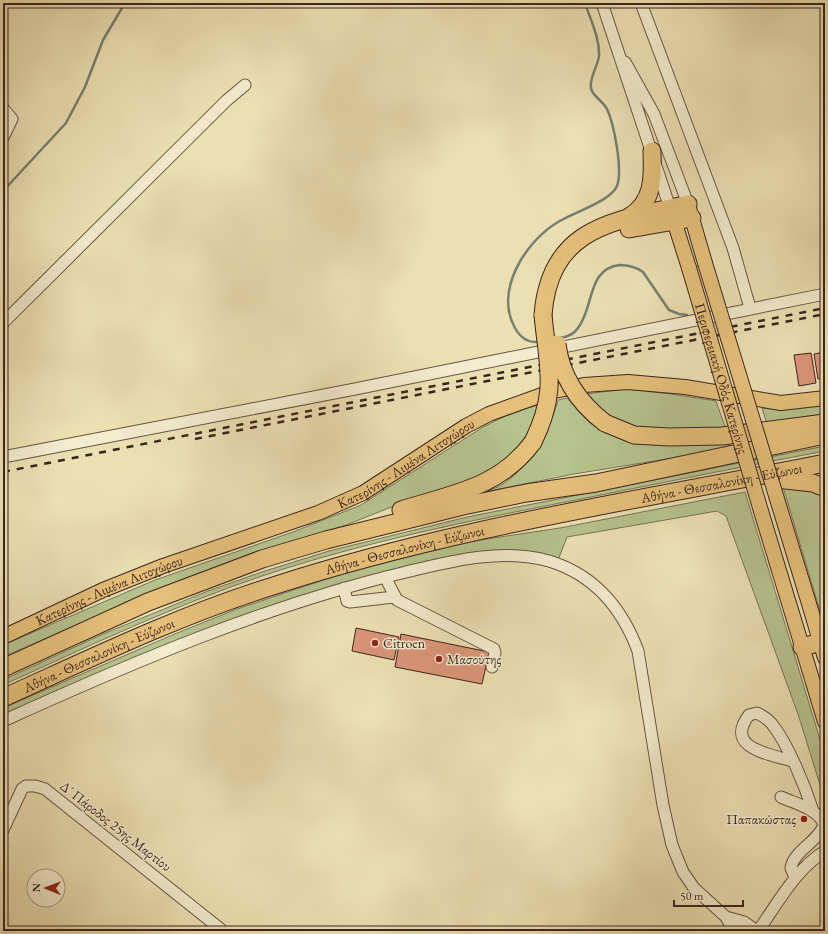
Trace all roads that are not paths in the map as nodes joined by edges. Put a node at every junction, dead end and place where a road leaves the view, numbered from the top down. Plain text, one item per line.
1 (602, 3) edge
2 (641, 3) edge
3 (613, 38) junction
4 (245, 85) dead end
5 (6, 111) edge
6 (3, 138) edge
7 (652, 151) junction
8 (690, 211) junction
9 (672, 215) junction
10 (620, 221) junction
11 (825, 294) edge
12 (750, 308) junction
13 (549, 315) junction
14 (3, 323) edge
15 (825, 398) edge
16 (825, 423) edge
17 (825, 435) edge
18 (3, 457) edge
19 (825, 463) edge
20 (732, 481) junction
21 (825, 488) edge
22 (326, 540) junction
23 (385, 577) junction
24 (344, 588) junction
25 (394, 597) junction
26 (3, 637) edge
27 (824, 650) edge
28 (804, 652) junction
29 (492, 666) dead end
30 (3, 668) edge
31 (3, 698) edge
32 (3, 721) edge
33 (825, 722) edge
34 (792, 761) junction
35 (781, 797) dead end
36 (813, 811) junction
37 (3, 830) edge
38 (825, 851) edge
39 (795, 878) junction
40 (726, 917) junction
41 (223, 931) edge
42 (734, 931) edge
43 (757, 931) edge

1 - 3 street
2 - 12 street
3 - 7 street, Περιφερειακή Οδός Κατερίνης
3 - 8 street
4 - 14 street
5 - 6 street
7 - 9 street, Περιφερειακή Οδός Κατερίνης
7 - 10 highway
8 - 9 highway
8 - 27 main road, Περιφερειακή Οδός Κατερίνης, bridge
9 - 10 highway
9 - 13 highway
9 - 28 main road, Περιφερειακή Οδός Κατερίνης, bridge
10 - 13 highway
11 - 12 street
12 - 18 street
13 - 16 highway, bridge
13 - 22 highway, bridge
15 - 26 main road, Κατερίνης - Λιμένα Λιτοχώρου
17 - 22 highway, Αθήνα - Θεσσαλονίκη - Εύζωνοι
19 - 20 highway, Αθήνα - Θεσσαλονίκη - Εύζωνοι
20 - 21 highway
20 - 31 highway, Αθήνα - Θεσσαλονίκη - Εύζωνοι
22 - 30 highway, Αθήνα - Θεσσαλονίκη - Εύζωνοι
23 - 24 street
23 - 25 street
23 - 40 street
24 - 25 street
24 - 32 street
25 - 29 street
27 - 28 highway
28 - 33 main road, Περιφερειακή Οδός Κατερίνης
34 - 34 street
34 - 36 street
35 - 36 street
36 - 39 street
37 - 41 street, Δ΄ Πάροδος 25ης Μαρτίου
38 - 39 street
39 - 43 street
40 - 42 street
40 - 43 street

